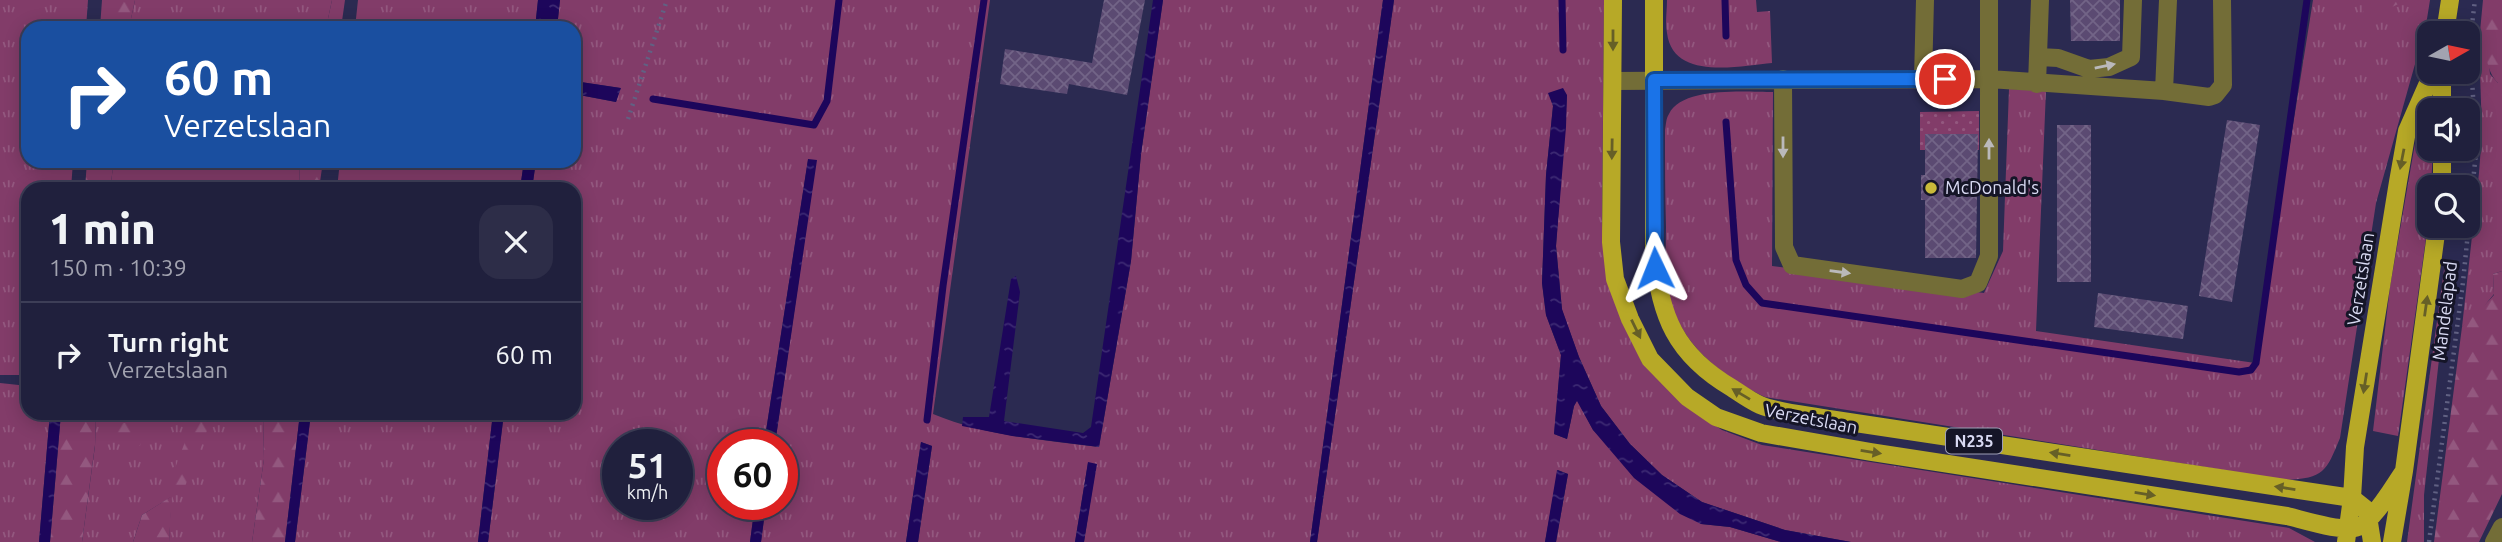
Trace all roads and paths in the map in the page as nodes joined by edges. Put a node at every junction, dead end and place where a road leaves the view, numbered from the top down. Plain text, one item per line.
1 (667, 0) edge
2 (1613, 0) edge
3 (1654, 0) edge
4 (1925, 0) edge
5 (1989, 0) edge
6 (2040, 0) edge
7 (2133, 0) edge
8 (2168, 0) edge
9 (2222, 0) edge
10 (2450, 0) edge
11 (2476, 0) edge
12 (2447, 21) edge
13 (2039, 57) junction
14 (1783, 79) junction
15 (1923, 79) junction
16 (1989, 79) junction
17 (1654, 80) junction
18 (1613, 81) junction
19 (2037, 84) junction
20 (2428, 84) edge
21 (2164, 91) junction
22 (628, 119) dead end
23 (2435, 238) edge
24 (2404, 471) junction
25 (2352, 498) junction
26 (2370, 518) junction
27 (2502, 527) edge
28 (2347, 536) edge
29 (2372, 542) edge
30 (2392, 542) edge
31 (2429, 542) edge
32 (2494, 542) edge

1 - 22 path
2 -> 18 main road, Verzetslaan / N235
3 - 17 main road, Verzetslaan / N235
4 - 15 street
5 - 16 street
6 - 13 street
13 -> 7 street
8 - 21 street
9 - 21 street
10 - 12 main road
11 - 31 path, Mandelapad
13 - 19 street
14 - 15 street
14 -> 16 street
14 - 17 street
15 - 16 street
16 - 19 street
17 - 18 street
25 -> 17 main road, Verzetslaan / N235
18 -> 28 main road, Verzetslaan / N235
19 - 21 street
20 -> 25 main road, Verzetslaan
24 -> 23 main road
24 - 26 main road
24 - 30 main road
25 - 26 main road
25 - 28 main road, Verzetslaan
26 - 28 main road
26 - 29 main road
27 - 32 street

